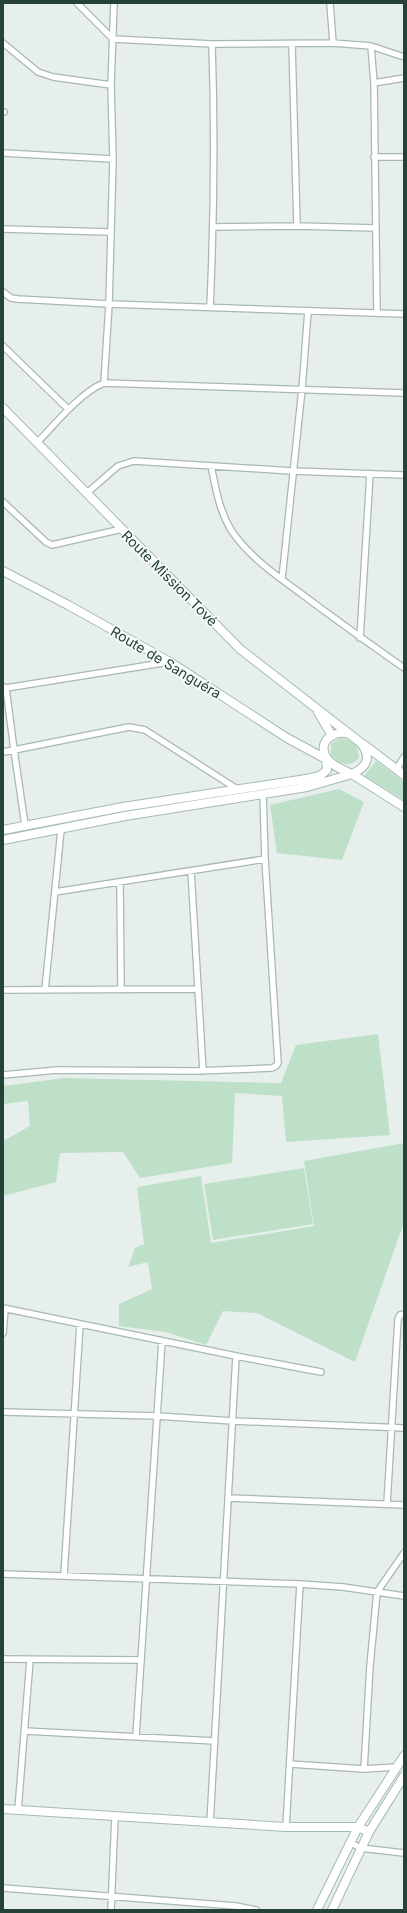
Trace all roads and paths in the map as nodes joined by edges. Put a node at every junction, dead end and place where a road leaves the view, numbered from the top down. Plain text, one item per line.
1 (77, 3) edge
2 (114, 3) edge
3 (330, 3) edge
4 (113, 38) junction
5 (3, 43) edge
6 (333, 43) junction
7 (212, 44) junction
8 (292, 44) junction
9 (371, 46) junction
10 (404, 57) edge
11 (404, 78) edge
12 (374, 83) junction
13 (111, 85) junction
14 (3, 153) edge
15 (374, 157) junction
16 (404, 157) edge
17 (113, 159) junction
18 (297, 226) junction
19 (213, 227) junction
20 (376, 228) junction
21 (3, 229) edge
22 (110, 232) junction
23 (3, 292) edge
24 (109, 304) junction
25 (210, 306) junction
26 (308, 311) junction
27 (378, 312) junction
28 (404, 314) edge
29 (3, 346) edge
30 (104, 383) junction
31 (302, 390) junction
32 (404, 393) edge
33 (3, 408) edge
34 (68, 410) junction
35 (37, 443) junction
36 (211, 466) junction
37 (292, 472) junction
38 (370, 474) junction
39 (404, 475) edge
40 (87, 493) junction
41 (3, 502) edge
42 (122, 529) junction
43 (3, 571) edge
44 (282, 579) junction
45 (360, 638) junction
46 (170, 662) junction
47 (404, 668) edge
48 (5, 687) edge
49 (312, 703) junction
50 (350, 734) junction
51 (330, 736) junction
52 (287, 738) junction
53 (361, 743) junction
54 (324, 745) junction
55 (14, 750) junction
56 (3, 752) edge
57 (404, 757) edge
58 (326, 759) junction
59 (396, 770) junction
60 (352, 774) junction
61 (404, 775) edge
62 (237, 789) junction
63 (263, 794) junction
64 (404, 807) edge
65 (25, 825) junction
66 (3, 830) edge
67 (61, 830) junction
68 (27, 836) junction
69 (3, 840) edge
70 (264, 859) junction
71 (191, 871) junction
72 (120, 882) junction
73 (55, 892) junction
74 (121, 989) junction
75 (197, 989) junction
76 (3, 990) edge
77 (45, 990) junction
78 (203, 1071) junction
79 (3, 1075) edge
80 (4, 1308) edge
81 (404, 1314) edge
82 (80, 1324) junction
83 (3, 1333) edge
84 (162, 1341) junction
85 (236, 1356) junction
86 (321, 1372) dead end
87 (3, 1412) edge
88 (74, 1414) junction
89 (156, 1416) junction
90 (234, 1421) junction
91 (392, 1428) junction
92 (404, 1428) edge
93 (229, 1498) junction
94 (387, 1504) junction
95 (404, 1505) edge
96 (404, 1553) edge
97 (3, 1574) edge
98 (64, 1575) junction
99 (146, 1578) junction
100 (223, 1581) junction
101 (300, 1584) junction
102 (378, 1592) junction
103 (404, 1596) edge
104 (3, 1659) edge
105 (30, 1660) junction
106 (140, 1660) junction
107 (24, 1730) junction
108 (136, 1736) junction
109 (215, 1741) junction
110 (404, 1756) edge
111 (290, 1764) junction
112 (396, 1767) junction
113 (364, 1769) junction
114 (404, 1776) edge
115 (3, 1809) edge
116 (18, 1810) junction
117 (115, 1816) junction
118 (210, 1823) junction
119 (286, 1827) junction
120 (358, 1827) junction
121 (368, 1832) junction
122 (350, 1842) junction
123 (360, 1848) junction
124 (404, 1853) edge
125 (3, 1888) edge
126 (112, 1896) junction
127 (235, 1908) edge
128 (111, 1910) edge
129 (256, 1910) edge
130 (317, 1910) edge
131 (332, 1910) edge

1 - 4 street
2 - 4 street
3 - 6 street
4 - 7 street
4 - 13 street
5 - 13 street
6 - 8 street
6 - 9 street
7 - 8 street
7 - 19 street
8 - 18 street
9 - 10 street
9 - 12 street
11 - 12 street
12 - 15 street
13 - 17 street
14 - 17 street
15 - 16 street
15 - 20 street
17 - 22 street
18 - 19 street
18 - 20 street
19 - 25 street
20 - 27 street
21 - 22 street
22 - 24 street
23 - 24 street
24 - 25 street
24 - 30 street
25 - 26 street
26 - 27 street
26 - 31 street
27 - 28 street
29 - 34 street
30 - 31 street
30 - 34 street
31 - 32 street
31 - 37 street
33 - 35 street, Route Mission Tové
34 - 35 street
35 - 40 street, Route Mission Tové
36 - 37 street
36 - 40 street
36 - 44 street
37 - 38 street
37 - 44 street
38 - 39 street
38 - 45 street
40 - 42 street, Route Mission Tové
41 - 42 street
42 - 49 street, Route Mission Tové
43 - 46 street, Route de Sanguéra
44 - 45 street
45 - 47 street
46 - 48 street
46 - 52 street, Route de Sanguéra
48 - 55 street
49 - 50 street, Route Mission Tové
49 - 51 street
50 - 51 street
50 - 53 street, Route Mission Tové
51 - 54 street
52 - 54 street
52 - 58 street, Route de Sanguéra
53 - 59 street
53 - 60 street
54 - 58 street
55 - 56 street
55 - 62 street
55 - 65 street
57 - 59 street
58 - 60 street, Route de Sanguéra
58 - 62 street
59 - 61 street
60 - 63 street
60 - 64 street
62 - 65 street
63 - 67 street
63 - 70 street
65 - 66 street
65 - 68 street
67 - 68 street
67 - 73 street
68 - 69 street
70 - 71 street
70 - 78 street
71 - 72 street
71 - 75 street
72 - 73 street
72 - 74 street
73 - 77 street
74 - 75 street
74 - 77 street
75 - 78 street
76 - 77 street
78 - 79 street
80 - 82 street
80 - 83 street
81 - 91 street
82 - 84 street
82 - 88 street
84 - 85 street
84 - 89 street
85 - 86 street
85 - 90 street
87 - 88 street
88 - 89 street
88 - 98 street
89 - 90 street
89 - 99 street
90 - 91 street
90 - 93 street
91 - 92 street
91 - 94 street
93 - 94 street
93 - 100 street
94 - 95 street
96 - 102 street
97 - 98 street
98 - 99 street
99 - 100 street
99 - 106 street
100 - 101 street
100 - 109 street
101 - 102 street
101 - 111 street
102 - 103 street
102 - 113 street
104 - 105 street
105 - 106 street
105 - 107 street
106 - 108 street
107 - 108 street
107 - 116 street
108 - 109 street
109 - 118 street
110 - 112 street
111 - 113 street
111 - 119 street
112 - 113 street
112 - 120 street
114 - 121 street
115 - 116 street
116 - 117 street
117 - 118 street
117 - 126 street
118 - 119 street
119 - 120 street
120 - 121 street
120 - 122 street
121 - 123 street
122 - 123 street
122 - 130 street
123 - 124 street
123 - 131 street
125 - 126 street
126 - 127 street
126 - 128 street
127 - 129 street

